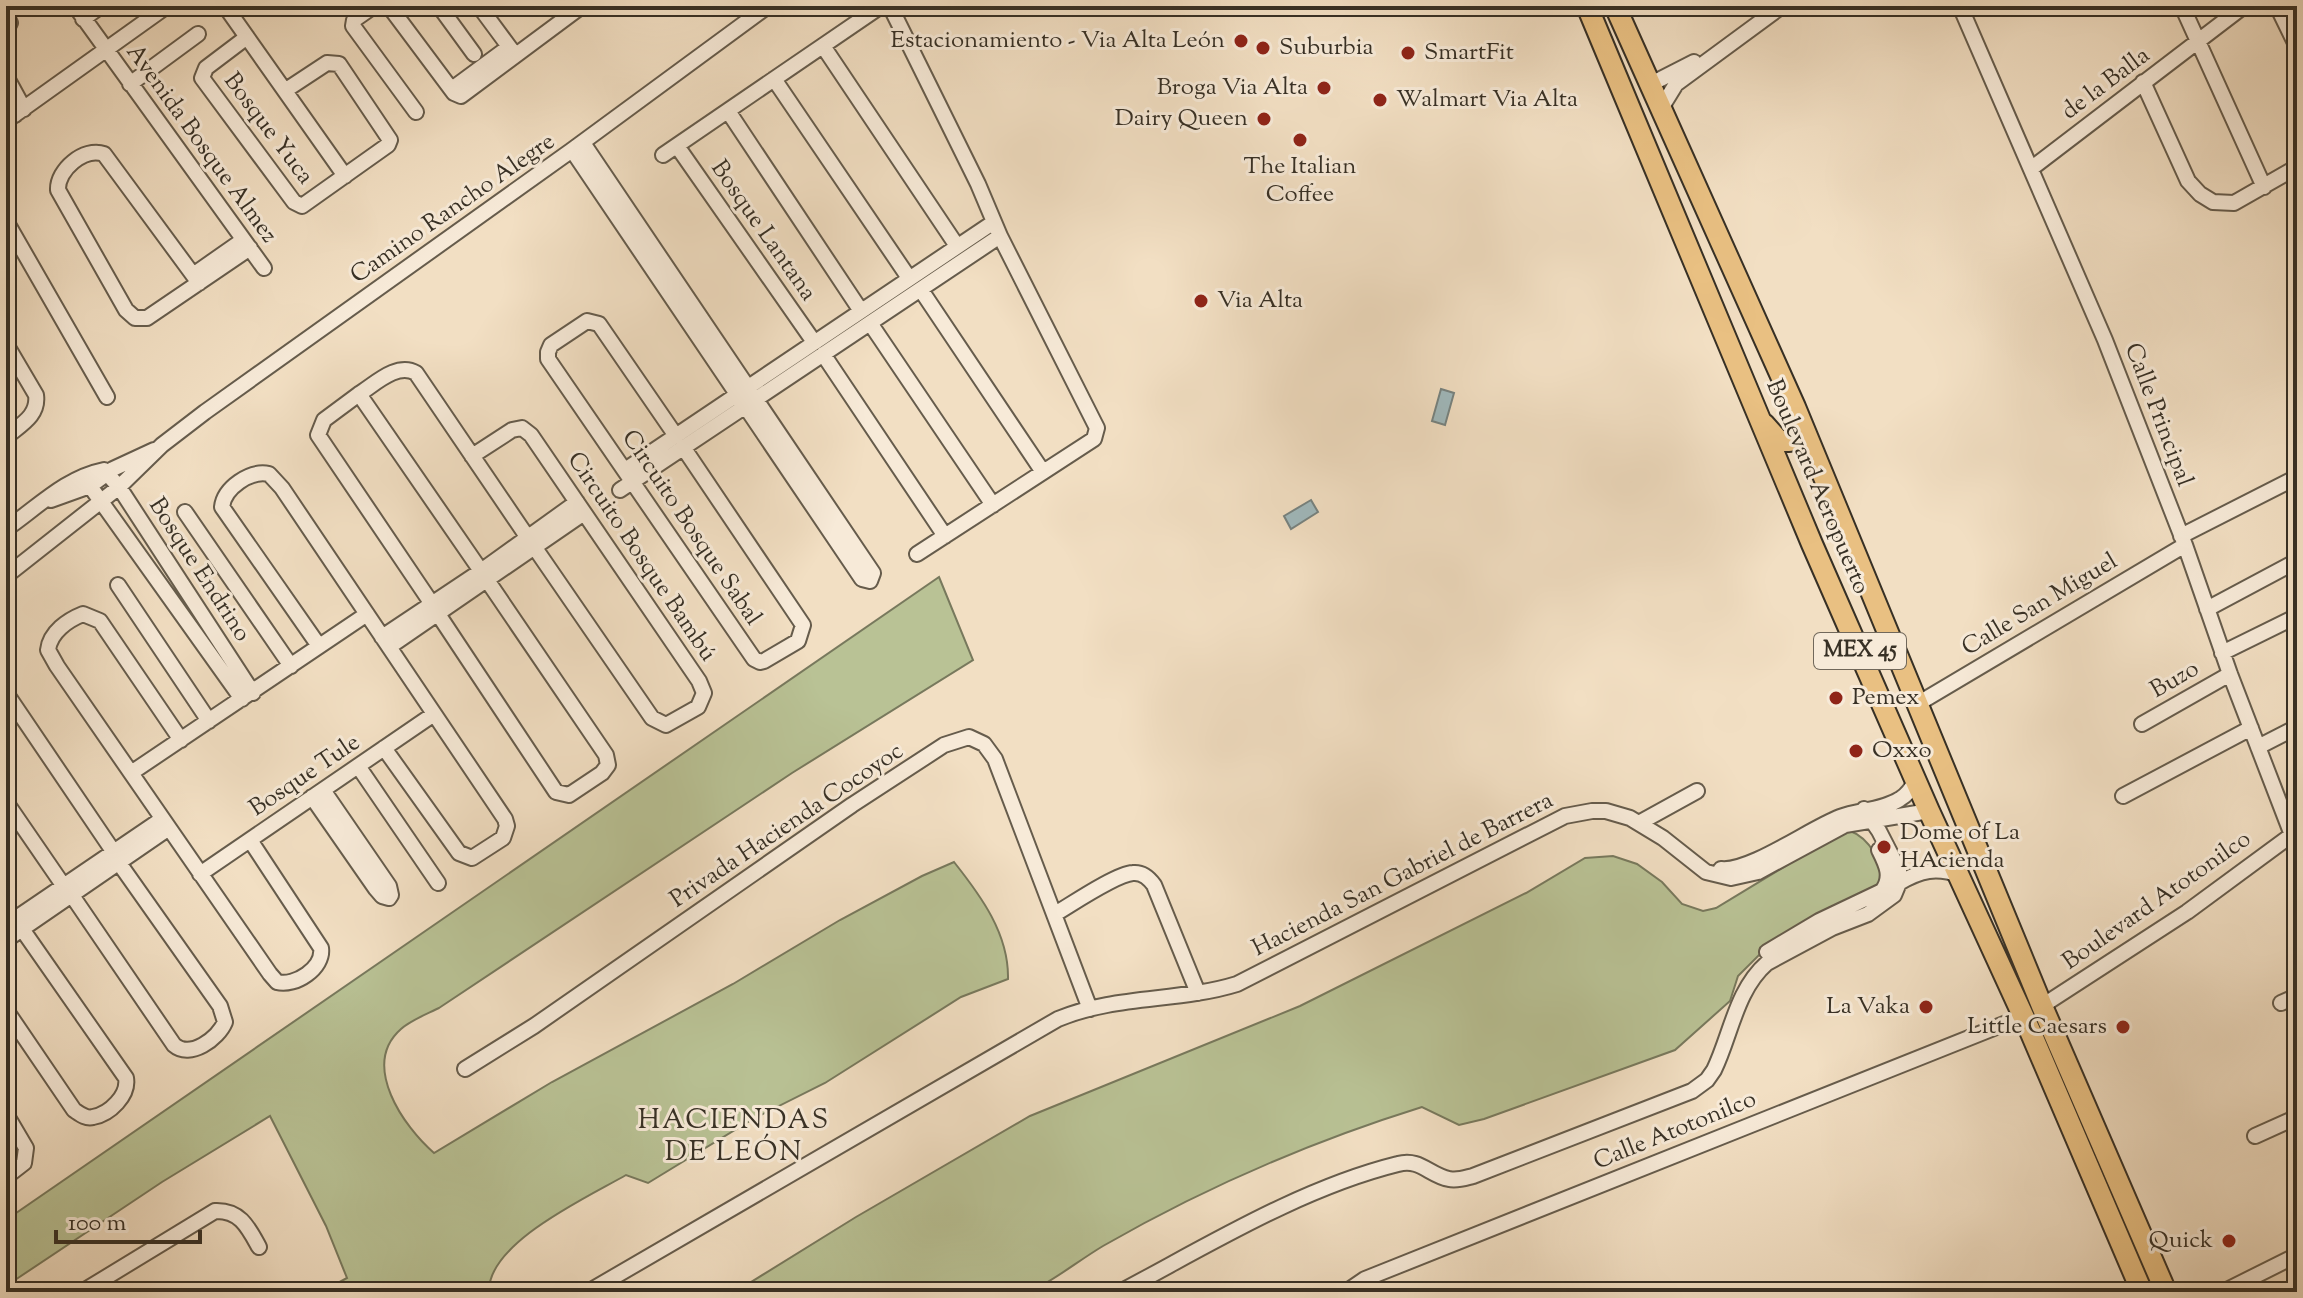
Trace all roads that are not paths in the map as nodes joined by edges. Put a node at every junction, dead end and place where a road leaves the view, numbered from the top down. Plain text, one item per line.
1 (101, 6) edge
2 (167, 6) edge
3 (214, 6) edge
4 (225, 6) edge
5 (374, 6) edge
6 (389, 6) edge
7 (439, 6) edge
8 (479, 6) edge
9 (552, 6) edge
10 (582, 6) edge
11 (768, 6) edge
12 (881, 6) edge
13 (890, 6) edge
14 (1587, 6) edge
15 (1616, 6) edge
16 (1782, 6) edge
17 (1960, 6) edge
18 (2182, 6) edge
19 (2244, 6) edge
20 (2277, 6) edge
21 (79, 12) edge
22 (6, 15) edge
23 (562, 20) junction
24 (6, 29) edge
25 (198, 34) dead end
26 (243, 40) junction
27 (2198, 42) junction
28 (823, 46) junction
29 (1727, 47) junction
30 (2297, 47) edge
31 (105, 50) junction
32 (512, 52) junction
33 (474, 54) dead end
34 (6, 76) edge
35 (774, 79) junction
36 (2143, 82) junction
37 (130, 84) junction
38 (1649, 85) junction
39 (286, 90) junction
40 (6, 99) edge
41 (1660, 110) junction
42 (728, 111) junction
43 (416, 112) dead end
44 (15, 115) edge
45 (577, 146) junction
46 (677, 146) junction
47 (663, 155) dead end
48 (2297, 167) edge
49 (2032, 168) junction
50 (345, 176) junction
51 (2264, 187) junction
52 (6, 221) edge
53 (997, 229) junction
54 (246, 244) junction
55 (957, 246) junction
56 (264, 268) dead end
57 (909, 278) junction
58 (196, 279) junction
59 (921, 290) junction
60 (865, 317) junction
61 (819, 348) junction
62 (8, 351) edge
63 (359, 394) junction
64 (746, 396) junction
65 (107, 397) dead end
66 (1795, 407) junction
67 (1755, 410) junction
68 (6, 437) edge
69 (679, 441) junction
70 (162, 445) junction
71 (472, 456) junction
72 (1043, 472) junction
73 (108, 473) junction
74 (2297, 477) edge
75 (626, 481) junction
76 (1786, 481) junction
77 (90, 486) junction
78 (119, 487) junction
79 (1829, 488) junction
80 (101, 502) junction
81 (43, 503) junction
82 (993, 505) junction
83 (580, 508) junction
84 (185, 512) dead end
85 (6, 529) edge
86 (945, 536) junction
87 (2183, 541) junction
88 (531, 543) junction
89 (917, 554) dead end
90 (2297, 561) edge
91 (6, 576) edge
92 (484, 576) junction
93 (118, 585) dead end
94 (435, 609) junction
95 (2207, 609) junction
96 (367, 614) junction
97 (2297, 616) edge
98 (386, 642) junction
99 (319, 646) junction
100 (2222, 653) junction
101 (291, 666) junction
102 (2230, 674) junction
103 (6, 693) edge
104 (248, 696) junction
105 (1919, 703) junction
106 (434, 714) junction
107 (209, 721) junction
108 (2142, 724) dead end
109 (2297, 727) edge
110 (2251, 728) junction
111 (181, 740) junction
112 (2258, 747) junction
113 (384, 748) junction
114 (358, 766) junction
115 (131, 773) junction
116 (1916, 780) junction
117 (1697, 791) dead end
118 (317, 794) junction
119 (2123, 796) dead end
120 (6, 802) edge
121 (1929, 811) junction
122 (1864, 816) junction
123 (1637, 820) junction
124 (165, 823) junction
125 (2295, 837) edge
126 (250, 840) junction
127 (116, 857) junction
128 (200, 874) junction
129 (1960, 875) junction
130 (1894, 881) junction
131 (438, 883) dead end
132 (67, 890) junction
133 (1055, 914) junction
134 (12, 920) edge
135 (6, 940) edge
136 (1198, 993) junction
137 (2297, 996) edge
138 (2281, 1003) dead end
139 (1090, 1009) junction
140 (6, 1010) edge
141 (2033, 1011) junction
142 (465, 1069) dead end
143 (6, 1114) edge
144 (2297, 1117) edge
145 (2255, 1136) dead end
146 (6, 1177) edge
147 (259, 1247) dead end
148 (2297, 1255) edge
149 (82, 1292) edge
150 (588, 1292) edge
151 (1120, 1292) edge
152 (1346, 1292) edge
153 (2142, 1292) edge
154 (2166, 1292) edge
155 (2223, 1292) edge

1 - 21 street
2 - 31 street
3 - 26 street, Bosque Yuca
4 - 26 street, Bosque Yuca
5 - 43 street
6 - 32 street
7 - 33 street
8 - 32 street
9 - 23 street
10 - 23 street
11 - 45 street, Camino Rancho Alegre
12 - 28 street
13 - 53 street
14 - 67 highway, Boulevard Aeropuerto / MEX 45
15 - 38 highway, Boulevard Aeropuerto / MEX 45
16 - 29 street
17 - 49 street, Calle Principal
18 - 27 street
19 - 27 street, de la Balla
20 - 30 street
21 - 31 street, Avenida Bosque Almez
22 - 24 street
23 - 32 street
25 - 37 street
26 - 39 street, Bosque Yuca
26 - 50 street, Bosque Yuca
27 - 36 street, de la Balla
27 - 51 street
28 - 35 street
28 - 55 street
29 - 38 street
29 - 41 street
31 - 37 street, Avenida Bosque Almez
31 - 44 street
34 - 44 street
35 - 42 street
35 - 57 street
36 - 49 street, de la Balla
36 - 51 street
37 - 54 street, Avenida Bosque Almez
38 - 41 highway, Boulevard Aeropuerto / MEX 45
39 - 50 street, Bosque Yuca
39 - 50 street, Bosque Yuca
40 - 44 street
41 - 66 highway, Boulevard Aeropuerto / MEX 45
42 - 46 street
42 - 60 street
45 - 64 street
45 - 70 street, Camino Rancho Alegre
46 - 47 street
46 - 61 street, Bosque Lantana
48 - 51 street
49 - 87 street, Calle Principal
52 - 65 street
53 - 55 street
53 - 59 street
53 - 72 street
54 - 56 street, Avenida Bosque Almez
54 - 58 street
55 - 57 street
57 - 60 street
58 - 58 street
59 - 60 street
59 - 72 street
60 - 61 street
60 - 82 street
61 - 64 street
61 - 86 street, Bosque Lantana
62 - 68 street
63 - 71 street, Circuito Bosque Bambú
63 - 92 street
63 - 94 street
64 - 64 street
64 - 69 street
66 - 67 highway
66 - 79 highway, Boulevard Aeropuerto / MEX 45
67 - 76 highway, Boulevard Aeropuerto / MEX 45
69 - 75 street
69 - 75 street, Circuito Bosque Sabal
69 - 75 street, Circuito Bosque Sabal
70 - 73 street
70 - 78 street
71 - 83 street, Circuito Bosque Bambú
71 - 88 street, Circuito Bosque Bambú
72 - 82 street
73 - 77 street
73 - 78 street, Bosque Endrino
73 - 81 street
74 - 87 street, Calle San Miguel
76 - 79 highway
76 - 116 highway, Boulevard Aeropuerto / MEX 45
77 - 80 street, Bosque Endrino
77 - 81 street
78 - 80 street
78 - 104 street, Bosque Endrino
79 - 105 highway, Boulevard Aeropuerto / MEX 45
80 - 91 street
80 - 104 street, Bosque Endrino
81 - 85 street
82 - 86 street
83 - 88 street
83 - 88 street, Circuito Bosque Bambú
84 - 101 street
86 - 89 street
87 - 95 street, Calle Principal
87 - 105 street, Calle San Miguel
88 - 92 street
90 - 95 street
92 - 94 street
92 - 94 street
93 - 107 street
94 - 98 street
95 - 100 street, Calle Principal
96 - 98 street
96 - 99 street
96 - 99 street
97 - 100 street
98 - 106 street
99 - 101 street
100 - 102 street, Calle Principal
101 - 104 street
102 - 108 street, Buzo
102 - 110 street, Calle Principal
103 - 127 street
104 - 107 street
105 - 141 highway, Boulevard Aeropuerto / MEX 45
106 - 113 street, Bosque Tule
106 - 113 street
107 - 111 street
109 - 112 street
110 - 112 street, Calle Principal
110 - 119 street
111 - 115 street
111 - 115 street
112 - 125 street, Calle Principal
113 - 114 street, Bosque Tule
114 - 118 street, Bosque Tule
114 - 131 street
115 - 124 street
116 - 121 highway, Boulevard Aeropuerto / MEX 45
116 - 122 street
117 - 123 street
118 - 118 street
118 - 126 street, Bosque Tule
120 - 132 street
121 - 122 street
121 - 129 highway, Boulevard Aeropuerto / MEX 45
122 - 123 street
122 - 130 street
123 - 136 street, Hacienda San Gabriel de Barrera
124 - 127 street
124 - 128 street
125 - 141 street, Boulevard Atotonilco
126 - 128 street, Bosque Tule
126 - 128 street
127 - 132 street
127 - 132 street
129 - 130 street
129 - 141 highway, Boulevard Aeropuerto / MEX 45
130 - 151 street
132 - 134 street
133 - 136 street
133 - 139 street, Privada Hacienda Cocoyoc
133 - 142 street, Privada Hacienda Cocoyoc
134 - 135 street
134 - 140 street
136 - 139 street, Hacienda San Gabriel de Barrera
137 - 138 street
139 - 150 street, Hacienda San Gabriel de Barrera
141 - 152 street, Calle Atotonilco
141 - 153 highway, Boulevard Aeropuerto / MEX 45
141 - 154 highway, Boulevard Aeropuerto / MEX 45
143 - 146 street
144 - 145 street
147 - 149 street
148 - 155 street

